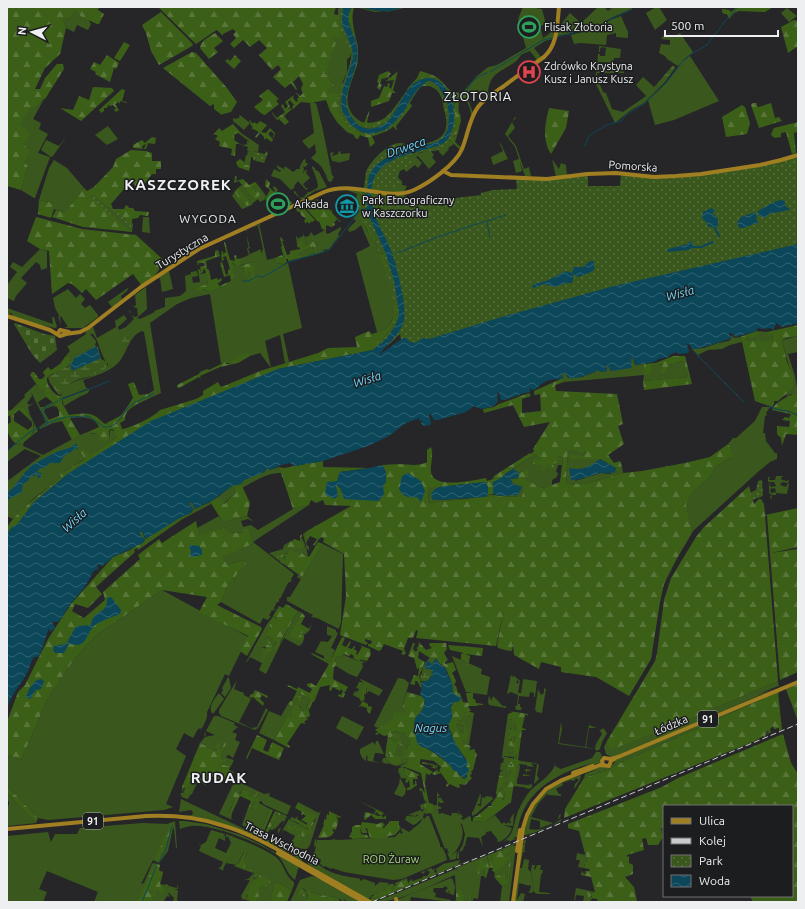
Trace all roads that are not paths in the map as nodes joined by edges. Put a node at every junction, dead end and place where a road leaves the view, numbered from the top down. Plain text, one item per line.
1 (559, 7) edge
2 (798, 155) edge
3 (443, 172) junction
4 (7, 316) edge
5 (798, 682) edge
6 (610, 760) junction
7 (603, 763) junction
8 (7, 830) edge
9 (360, 898) junction
10 (364, 902) edge
11 (370, 902) edge
12 (512, 902) edge

1 - 3 main road, Turystyczna
2 - 3 main road, Pomorska
3 - 4 main road, Turystyczna
5 - 6 main road, Łódzka / 91
6 - 7 main road, 91
6 - 7 main road, 91
7 - 12 main road, 91
8 - 9 main road, Trasa Wschodnia / 91
9 - 10 main road, Trasa Wschodnia / 91
9 - 11 main road, Trasa Wschodnia / 91

